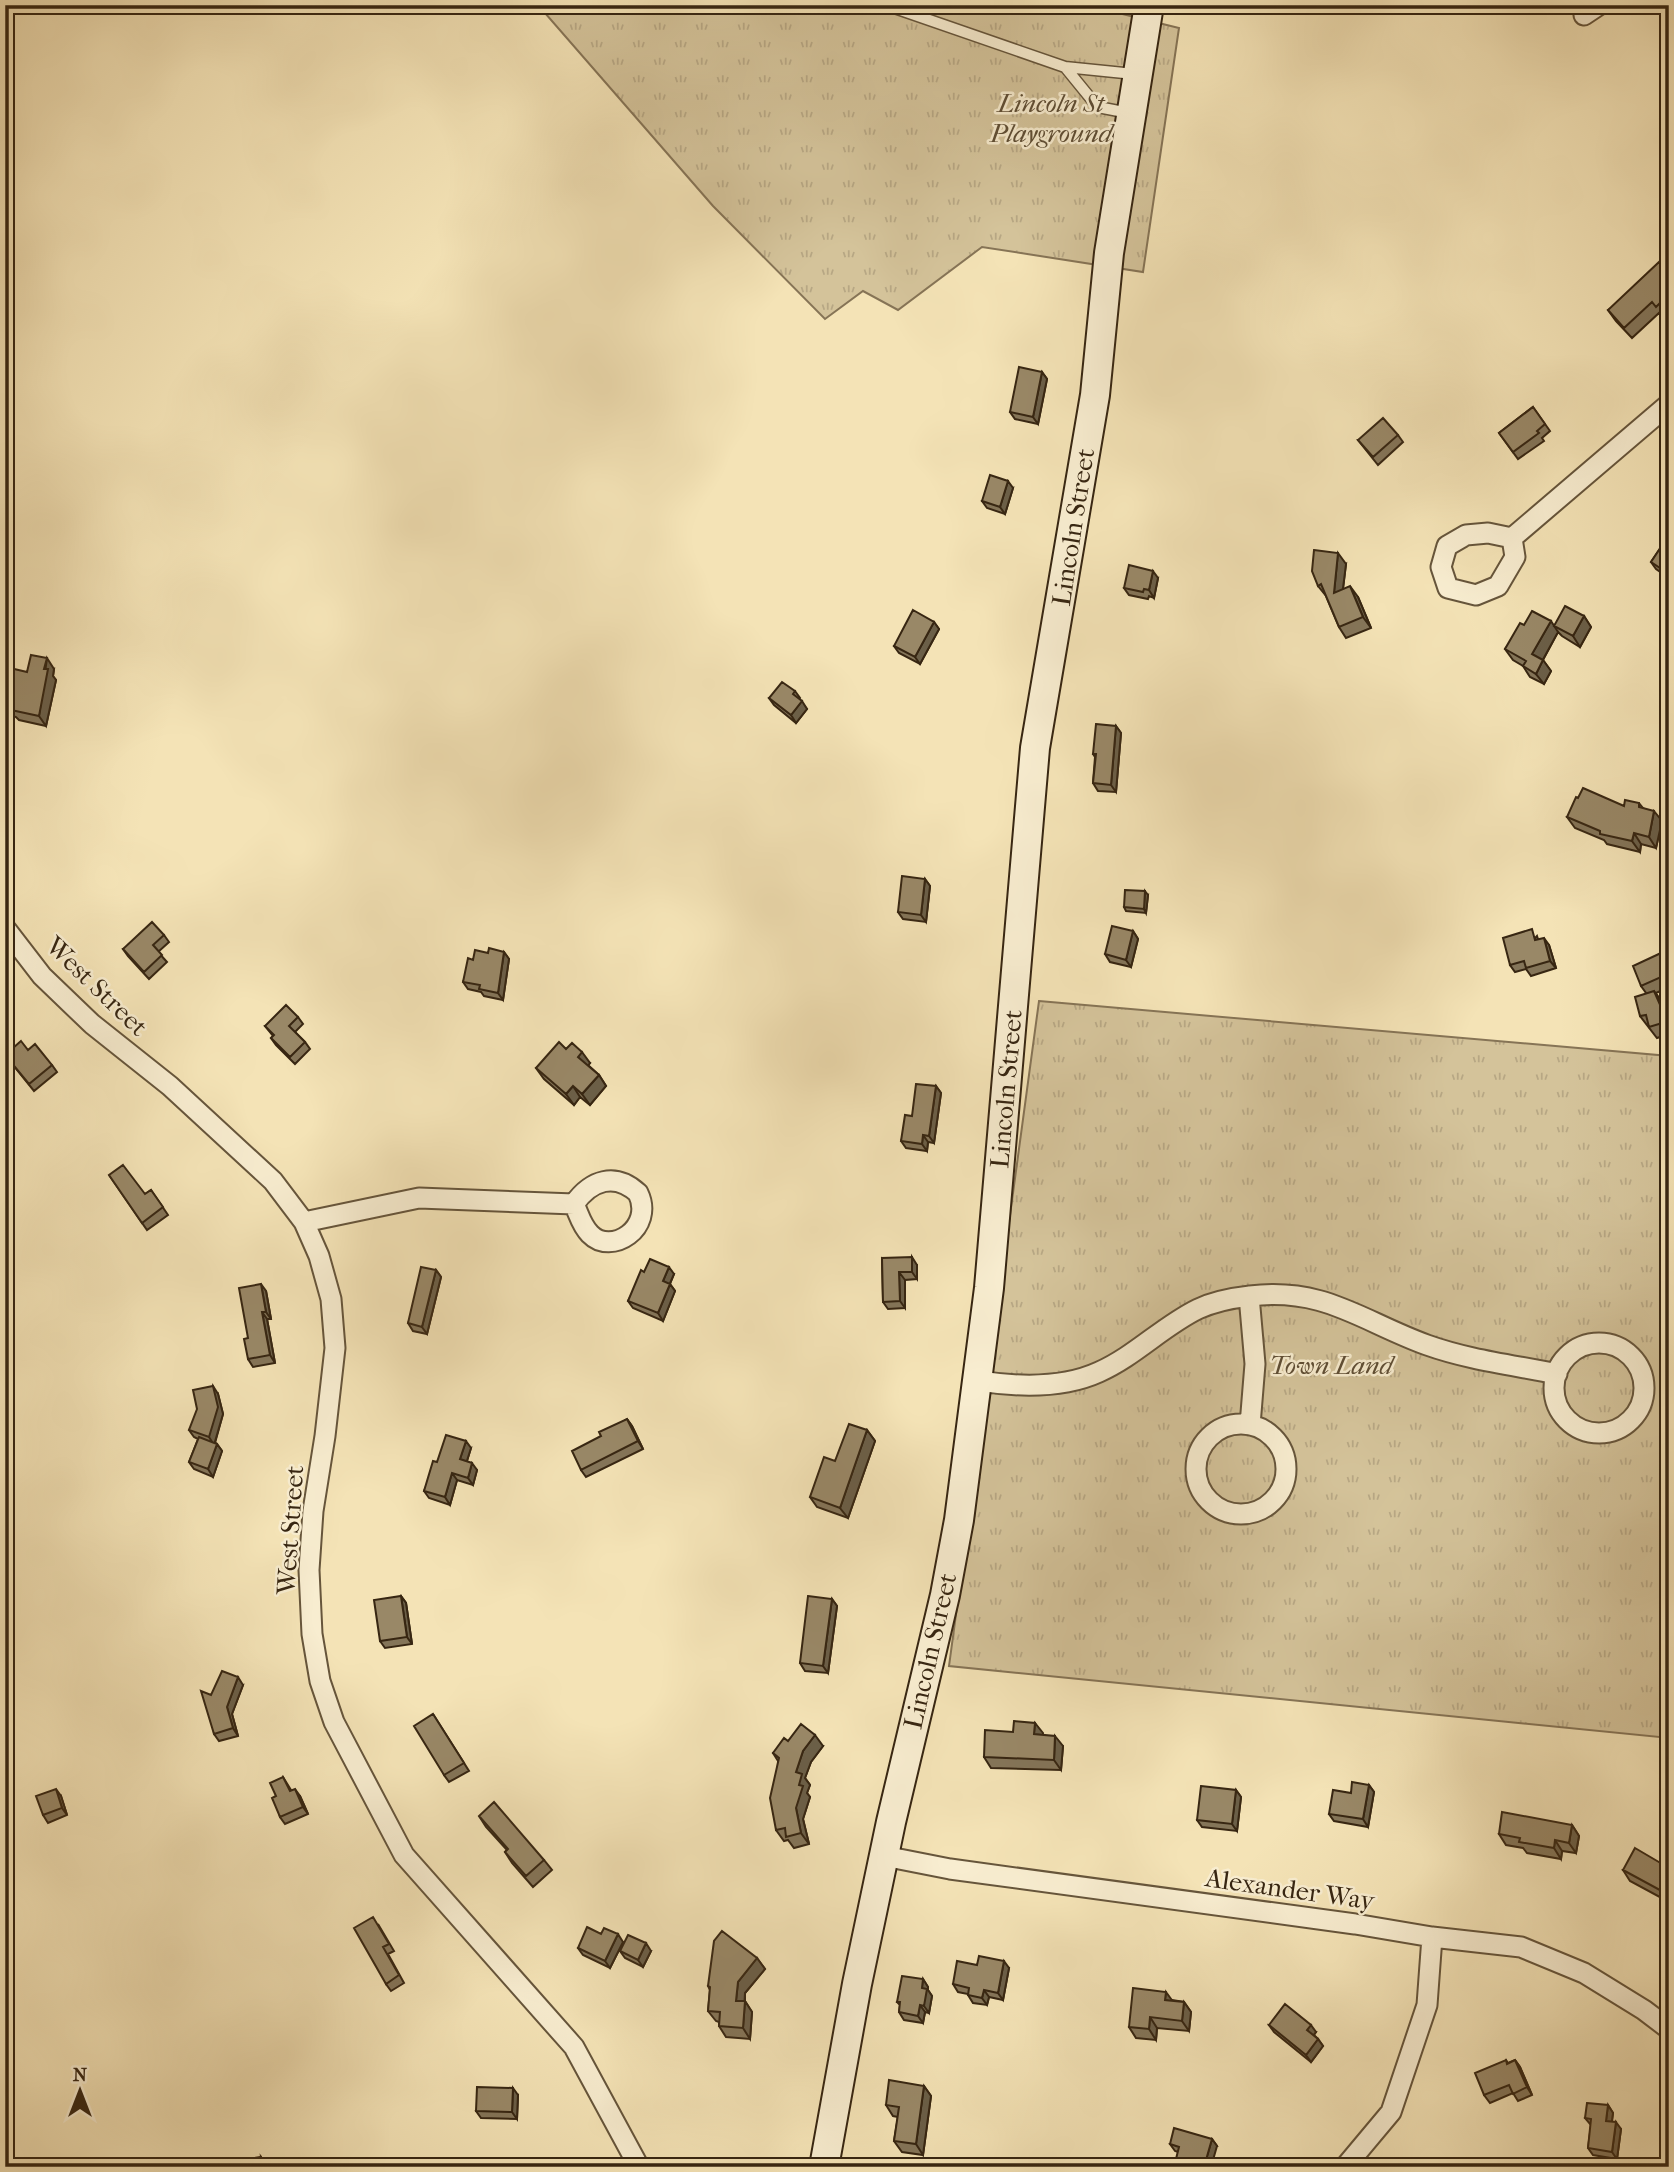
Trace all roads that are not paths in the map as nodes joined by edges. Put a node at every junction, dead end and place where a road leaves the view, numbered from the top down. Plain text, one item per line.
1 (886, 5) edge
2 (1149, 5) edge
3 (1065, 67) junction
4 (1138, 74) junction
5 (1132, 113) junction
6 (1669, 404) edge
7 (1512, 538) dead end
8 (5, 928) edge
9 (574, 1204) dead end
10 (304, 1222) junction
11 (1249, 1296) junction
12 (1557, 1374) junction
13 (979, 1381) junction
14 (1250, 1425) junction
15 (884, 1856) junction
16 (1432, 1937) junction
17 (1669, 2029) edge
18 (639, 2167) edge
19 (824, 2167) edge
20 (1345, 2167) edge

1 - 3 lane
2 - 4 main road, Lincoln Street
3 - 4 lane
3 - 5 lane
4 - 5 main road, Lincoln Street
5 - 13 main road, Lincoln Street
6 - 7 street
8 - 10 street, West Street
9 - 10 street
10 - 18 street, West Street
11 - 12 street
11 - 13 street
11 - 14 street
12 - 12 street
13 - 15 main road, Lincoln Street
14 - 14 street
15 - 16 street, Alexander Way
15 - 19 main road, Lincoln Street
16 - 17 street, Alexander Way
16 - 20 street

